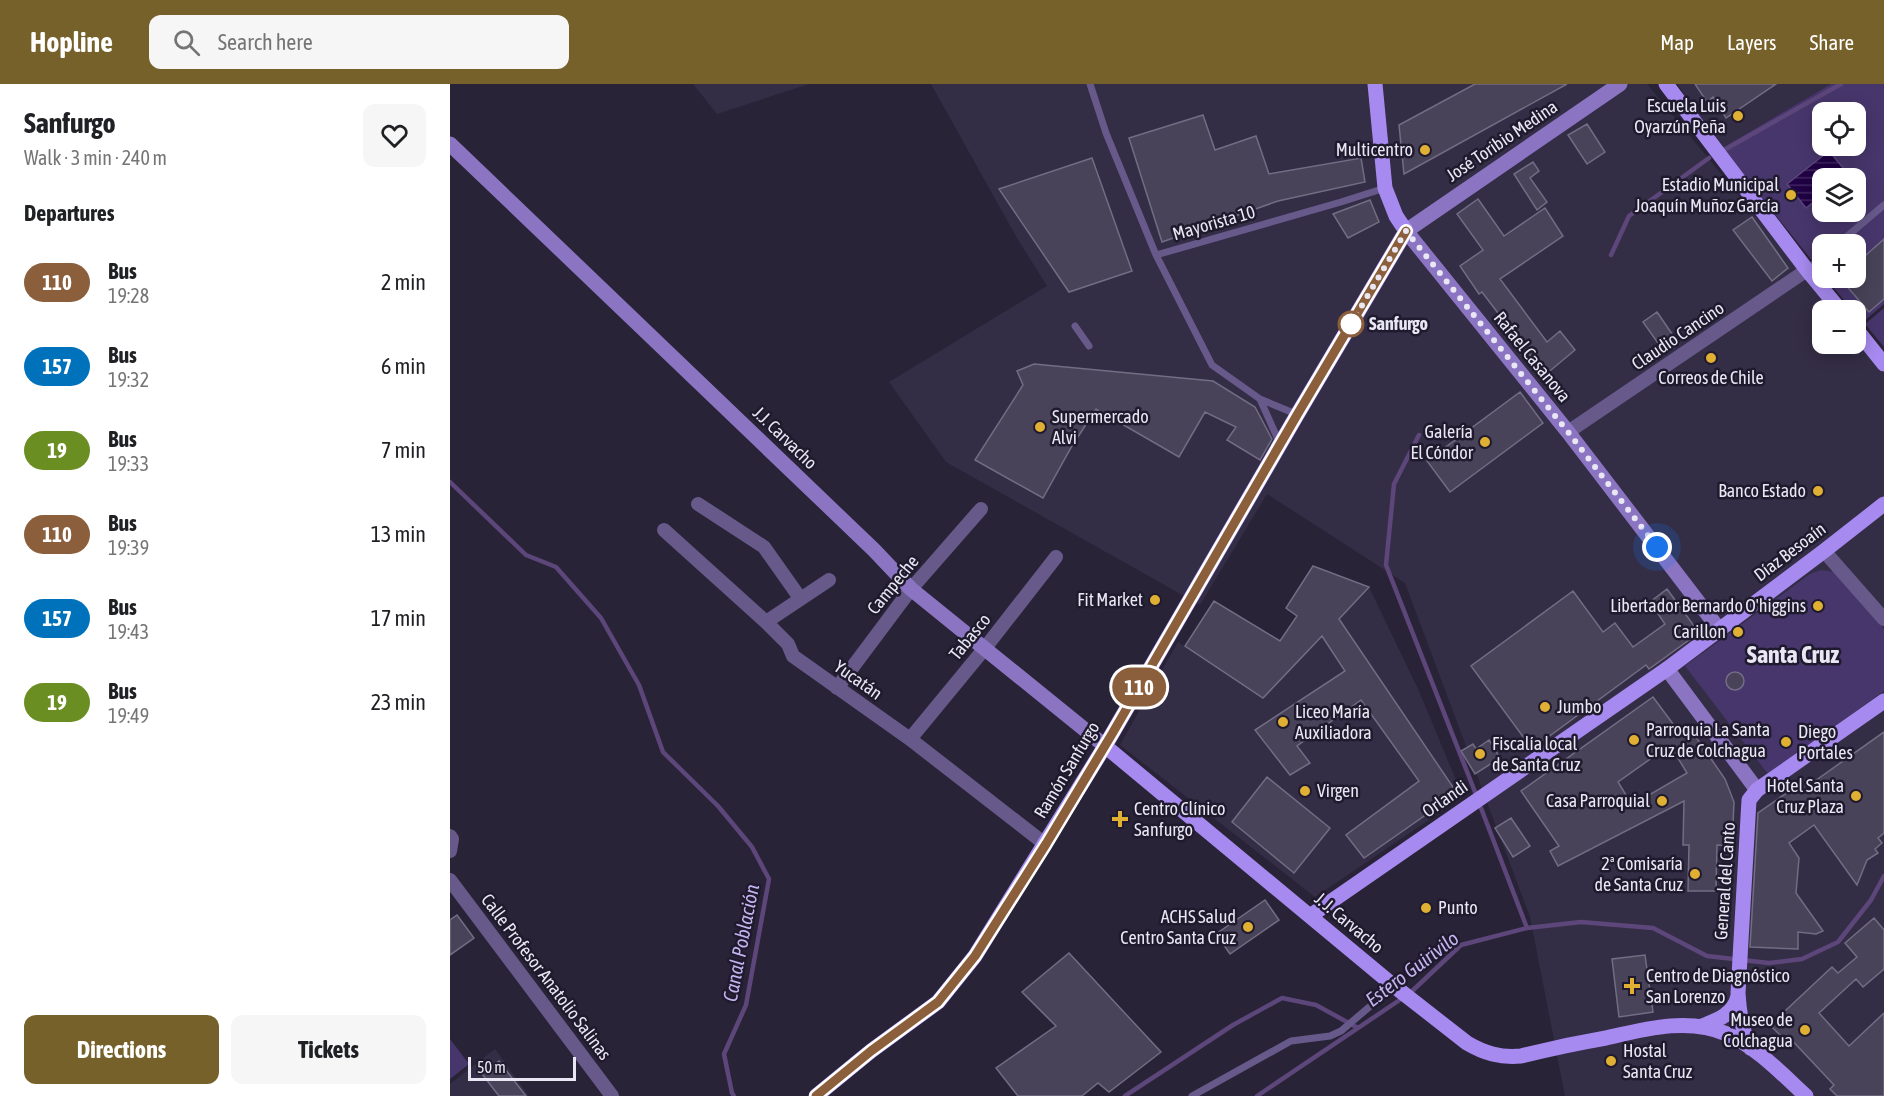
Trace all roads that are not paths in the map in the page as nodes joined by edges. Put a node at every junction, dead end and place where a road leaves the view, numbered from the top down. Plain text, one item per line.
1 (1090, 84) edge
2 (1375, 84) edge
3 (1620, 84) edge
4 (1666, 84) edge
5 (450, 144) edge
6 (1385, 188) junction
7 (1884, 205) edge
8 (1406, 231) junction
9 (1850, 234) edge
10 (1156, 255) junction
11 (1812, 266) edge
12 (1807, 270) junction
13 (1832, 300) edge
14 (1075, 326) dead end
15 (1866, 342) edge
16 (1089, 346) dead end
17 (1884, 364) edge
18 (1260, 399) junction
19 (1297, 415) junction
20 (1568, 432) junction
21 (1280, 444) junction
22 (698, 504) dead end
23 (1884, 504) edge
24 (981, 509) dead end
25 (664, 530) dead end
26 (1824, 551) junction
27 (1056, 557) dead end
28 (829, 580) dead end
29 (911, 589) junction
30 (800, 598) junction
31 (1884, 619) edge
32 (766, 622) junction
33 (1719, 629) junction
34 (985, 648) junction
35 (1667, 669) junction
36 (837, 688) junction
37 (1884, 701) edge
38 (910, 739) junction
39 (1105, 746) junction
40 (1757, 790) junction
41 (450, 836) edge
42 (1046, 844) junction
43 (450, 851) edge
44 (450, 880) edge
45 (1310, 916) junction
46 (1397, 988) junction
47 (1738, 993) junction
48 (1702, 1026) junction
49 (1750, 1048) junction
50 (612, 1096) edge
51 (816, 1096) edge
52 (1192, 1096) edge
53 (1806, 1096) edge

1 - 10 lane
2 - 6 main road, Rafael Casanova
3 - 8 main road, José Toribio Medina
4 - 12 main road
5 - 29 main road, J.J. Carvacho
6 - 8 main road, Rafael Casanova
6 - 10 lane, Mayorista 10
7 - 9 lane
8 - 19 main road, Ramón Sanfurgo
8 - 20 main road, Rafael Casanova
10 - 18 lane, Mayorista 10
11 - 12 lane
12 - 13 main road
12 - 20 street, Claudio Cancino
14 - 16 lane
15 - 17 main road
18 - 19 lane, Mayorista 10
18 - 21 lane
19 - 21 main road, Ramón Sanfurgo
20 - 33 main road, Rafael Casanova
21 - 39 main road, Ramón Sanfurgo
22 - 30 street
23 - 26 main road, Díaz Besoaín
24 - 29 street, Campeche
25 - 32 street, Yucatán
26 - 31 street
26 - 33 main road, Díaz Besoaín
27 - 34 street, Tabasco
28 - 30 street
29 - 34 main road, J.J. Carvacho
29 - 36 street, Campeche
30 - 32 street
32 - 36 street, Yucatán
33 - 35 main road, Orlandi
34 - 38 street, Tabasco
34 - 39 main road, J.J. Carvacho
35 - 40 main road
35 - 45 main road, Orlandi
36 - 38 street, Yucatán
37 - 40 main road
38 - 42 street, Yucatán
39 - 42 main road, Ramón Sanfurgo
39 - 45 main road, J. J. Carvacho
40 - 47 main road, General del Canto
41 - 43 street
42 - 51 main road, Ramón Sanfurgo
44 - 50 street, Calle Profesor Anatolio Salinas
45 - 46 main road, J. J. Carvacho
46 - 48 main road, J. J. Carvacho
46 - 52 lane
47 - 48 main road
47 - 49 main road, General del Canto
48 - 49 main road
49 - 53 main road

